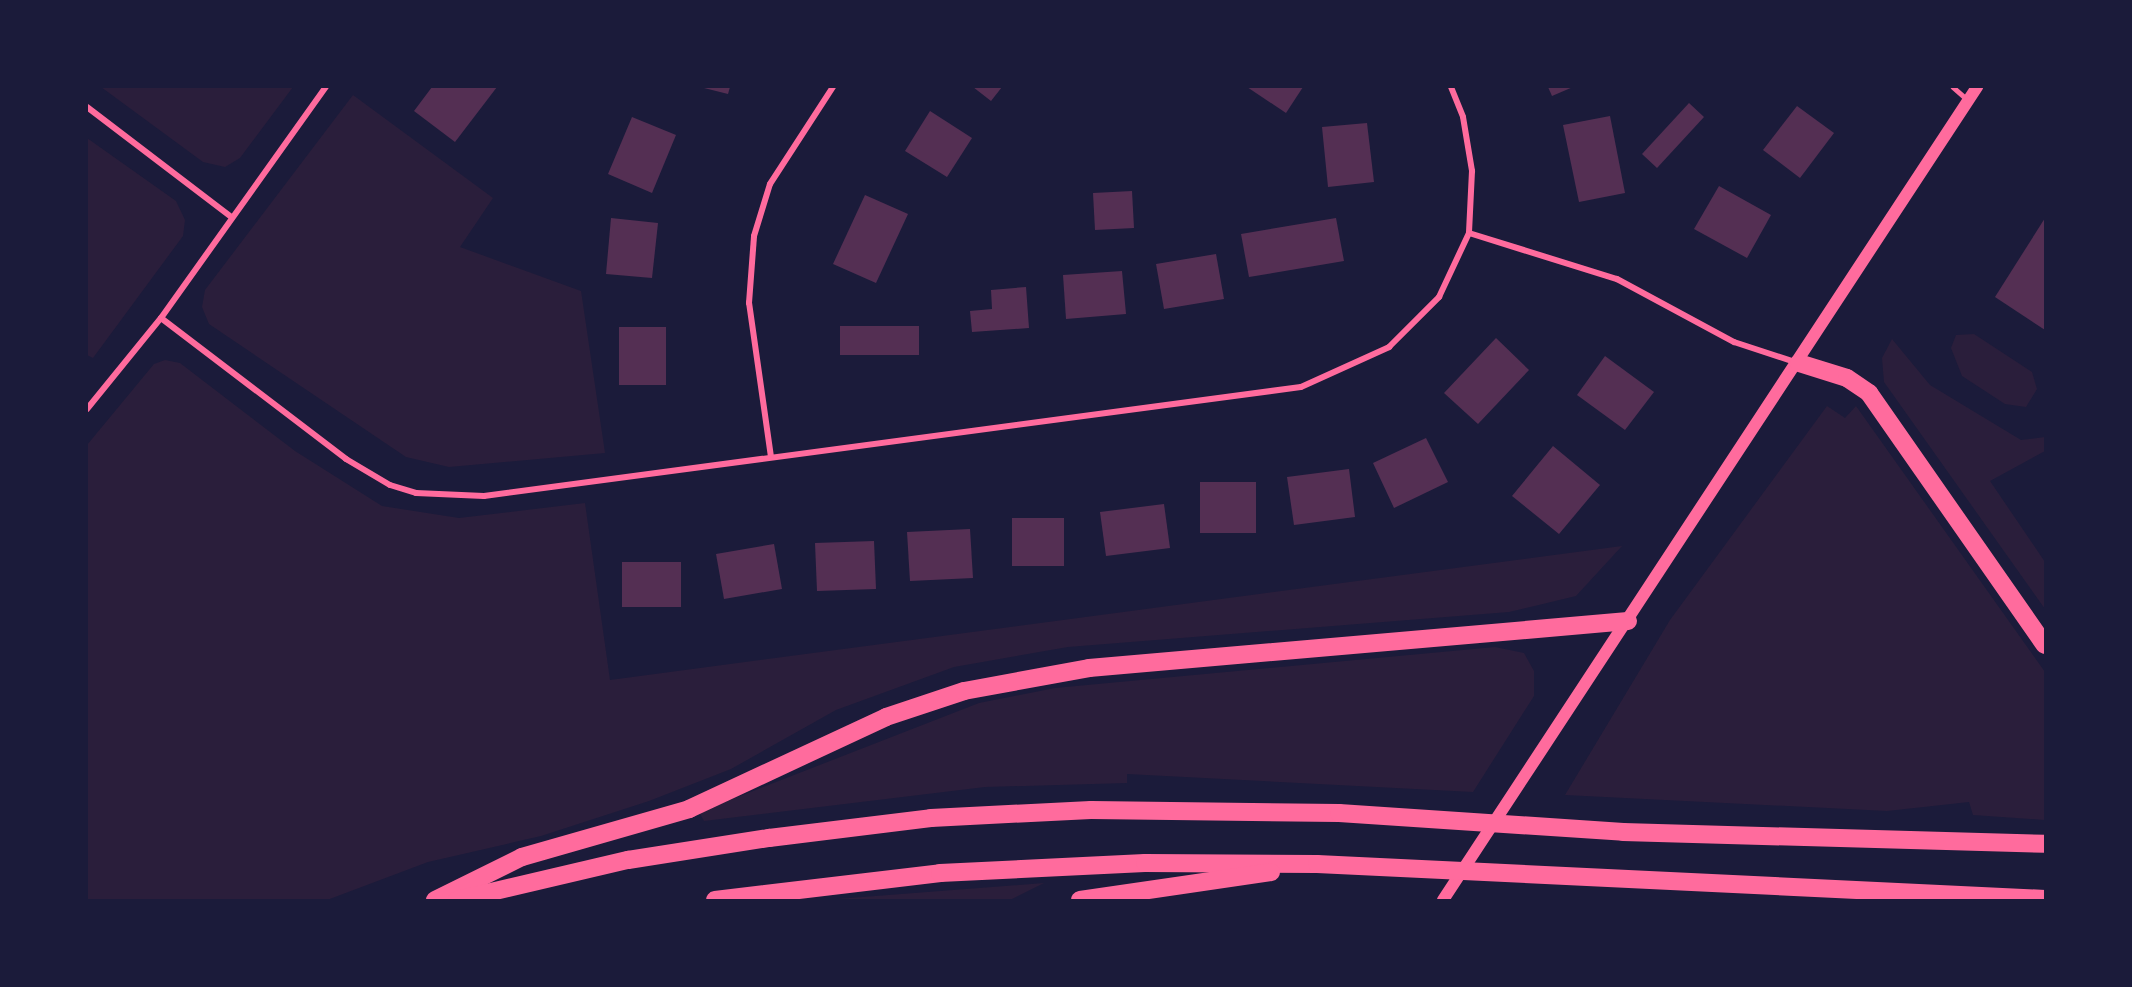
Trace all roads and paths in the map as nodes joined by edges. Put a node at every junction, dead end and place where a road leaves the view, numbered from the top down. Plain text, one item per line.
1 (326, 87) edge
2 (833, 87) edge
3 (1451, 87) edge
4 (1953, 87) edge
5 (1977, 87) edge
6 (1968, 100) junction
7 (87, 107) edge
8 (230, 216) junction
9 (1469, 233) junction
10 (161, 318) junction
11 (1799, 363) junction
12 (87, 409) edge
13 (771, 457) junction
14 (1628, 621) junction
15 (2045, 645) edge
16 (2045, 844) edge
17 (1317, 864) junction
18 (1898, 896) junction
19 (435, 900) edge
20 (457, 900) edge
21 (715, 900) edge
22 (1080, 900) edge
23 (1443, 900) edge
24 (1932, 900) edge
25 (2045, 900) edge

1 - 8 street
2 - 13 street
3 - 9 street
4 - 6 lane
5 - 6 main road
6 - 11 main road
7 - 8 street
8 - 10 street
9 - 11 street
9 - 13 street
10 - 12 street
10 - 13 street
11 - 14 main road
11 - 15 highway
14 - 19 highway
14 - 23 main road
16 - 20 highway
17 - 18 highway
17 - 21 highway
17 - 22 highway
18 - 24 highway
18 - 25 highway

